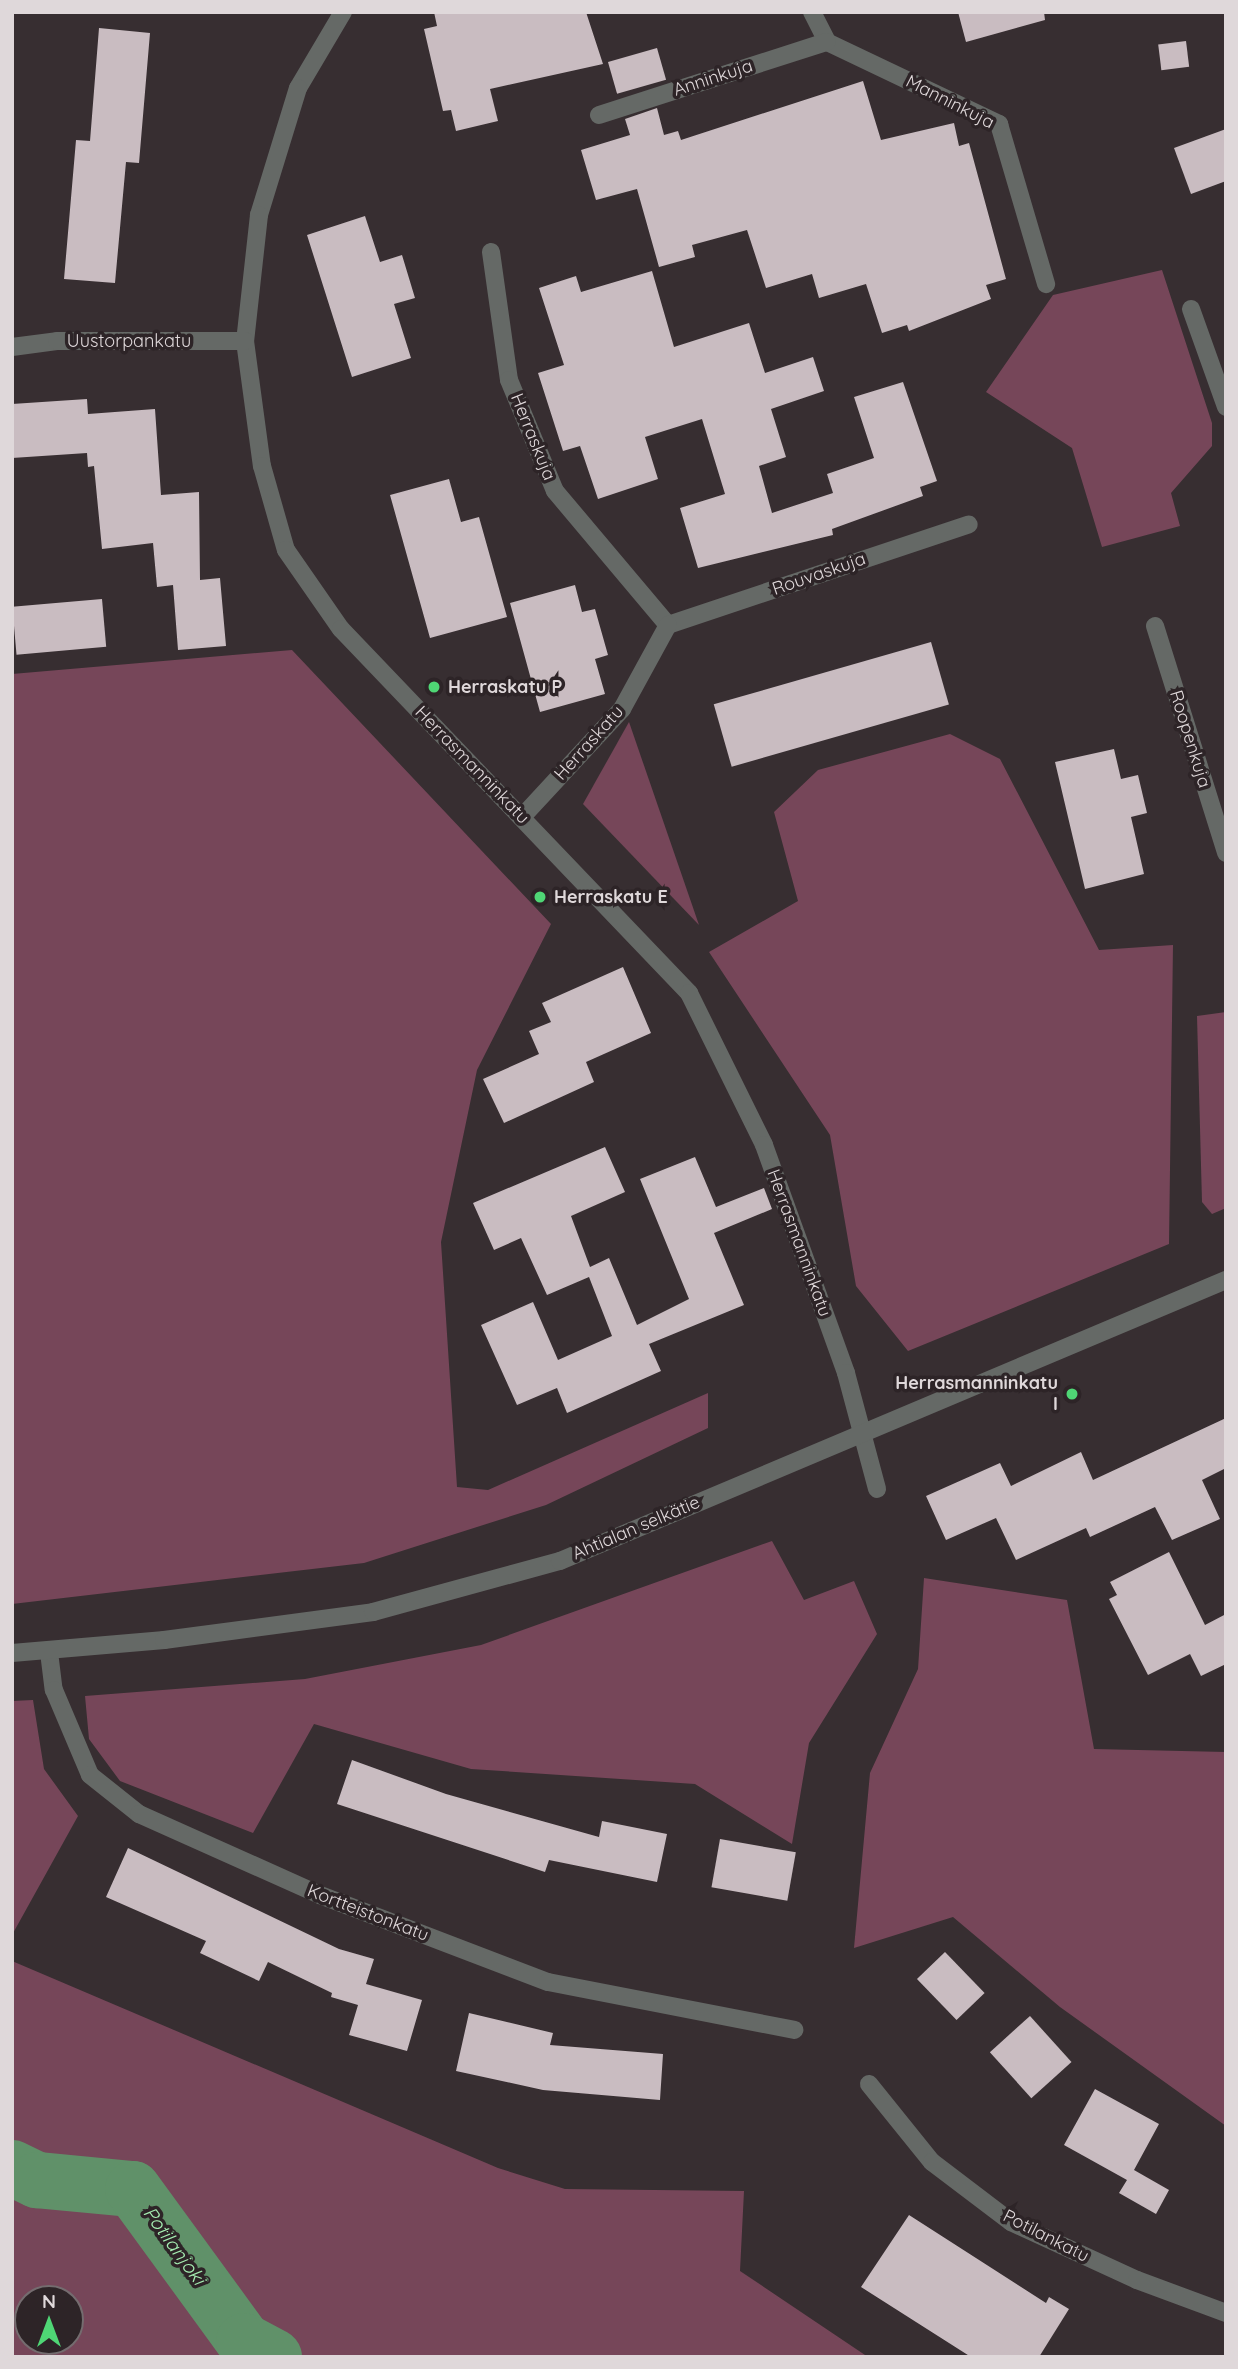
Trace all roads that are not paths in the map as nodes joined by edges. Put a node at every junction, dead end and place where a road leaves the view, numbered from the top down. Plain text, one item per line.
1 (343, 12) edge
2 (812, 12) edge
3 (827, 42) junction
4 (599, 115) dead end
5 (491, 252) dead end
6 (1046, 284) dead end
7 (1191, 309) dead end
8 (245, 341) junction
9 (12, 347) edge
10 (1226, 407) edge
11 (970, 524) dead end
12 (668, 625) junction
13 (1155, 626) dead end
14 (522, 817) junction
15 (1226, 853) edge
16 (1226, 1280) edge
17 (862, 1432) junction
18 (877, 1489) dead end
19 (49, 1652) junction
20 (12, 1653) edge
21 (793, 2030) dead end
22 (869, 2084) dead end
23 (1226, 2313) edge

1 - 8 street, Herrasmanninkatu
2 - 3 street
3 - 4 street, Anninkuja
3 - 6 street, Manninkuja
5 - 12 street, Herraskuja
7 - 10 street
8 - 9 street, Uustorpankatu
8 - 14 street, Herrasmanninkatu
11 - 12 street, Rouvaskuja
12 - 14 street, Herraskatu
13 - 15 street, Roopenkuja
14 - 17 street, Herrasmanninkatu
16 - 17 street, Ahtialan selkätie
17 - 18 street, Herrasmanninkatu
17 - 19 street, Ahtialan selkätie
19 - 20 street, Ahtialan selkätie
19 - 21 street, Kortteistonkatu
22 - 23 street, Potilankatu

